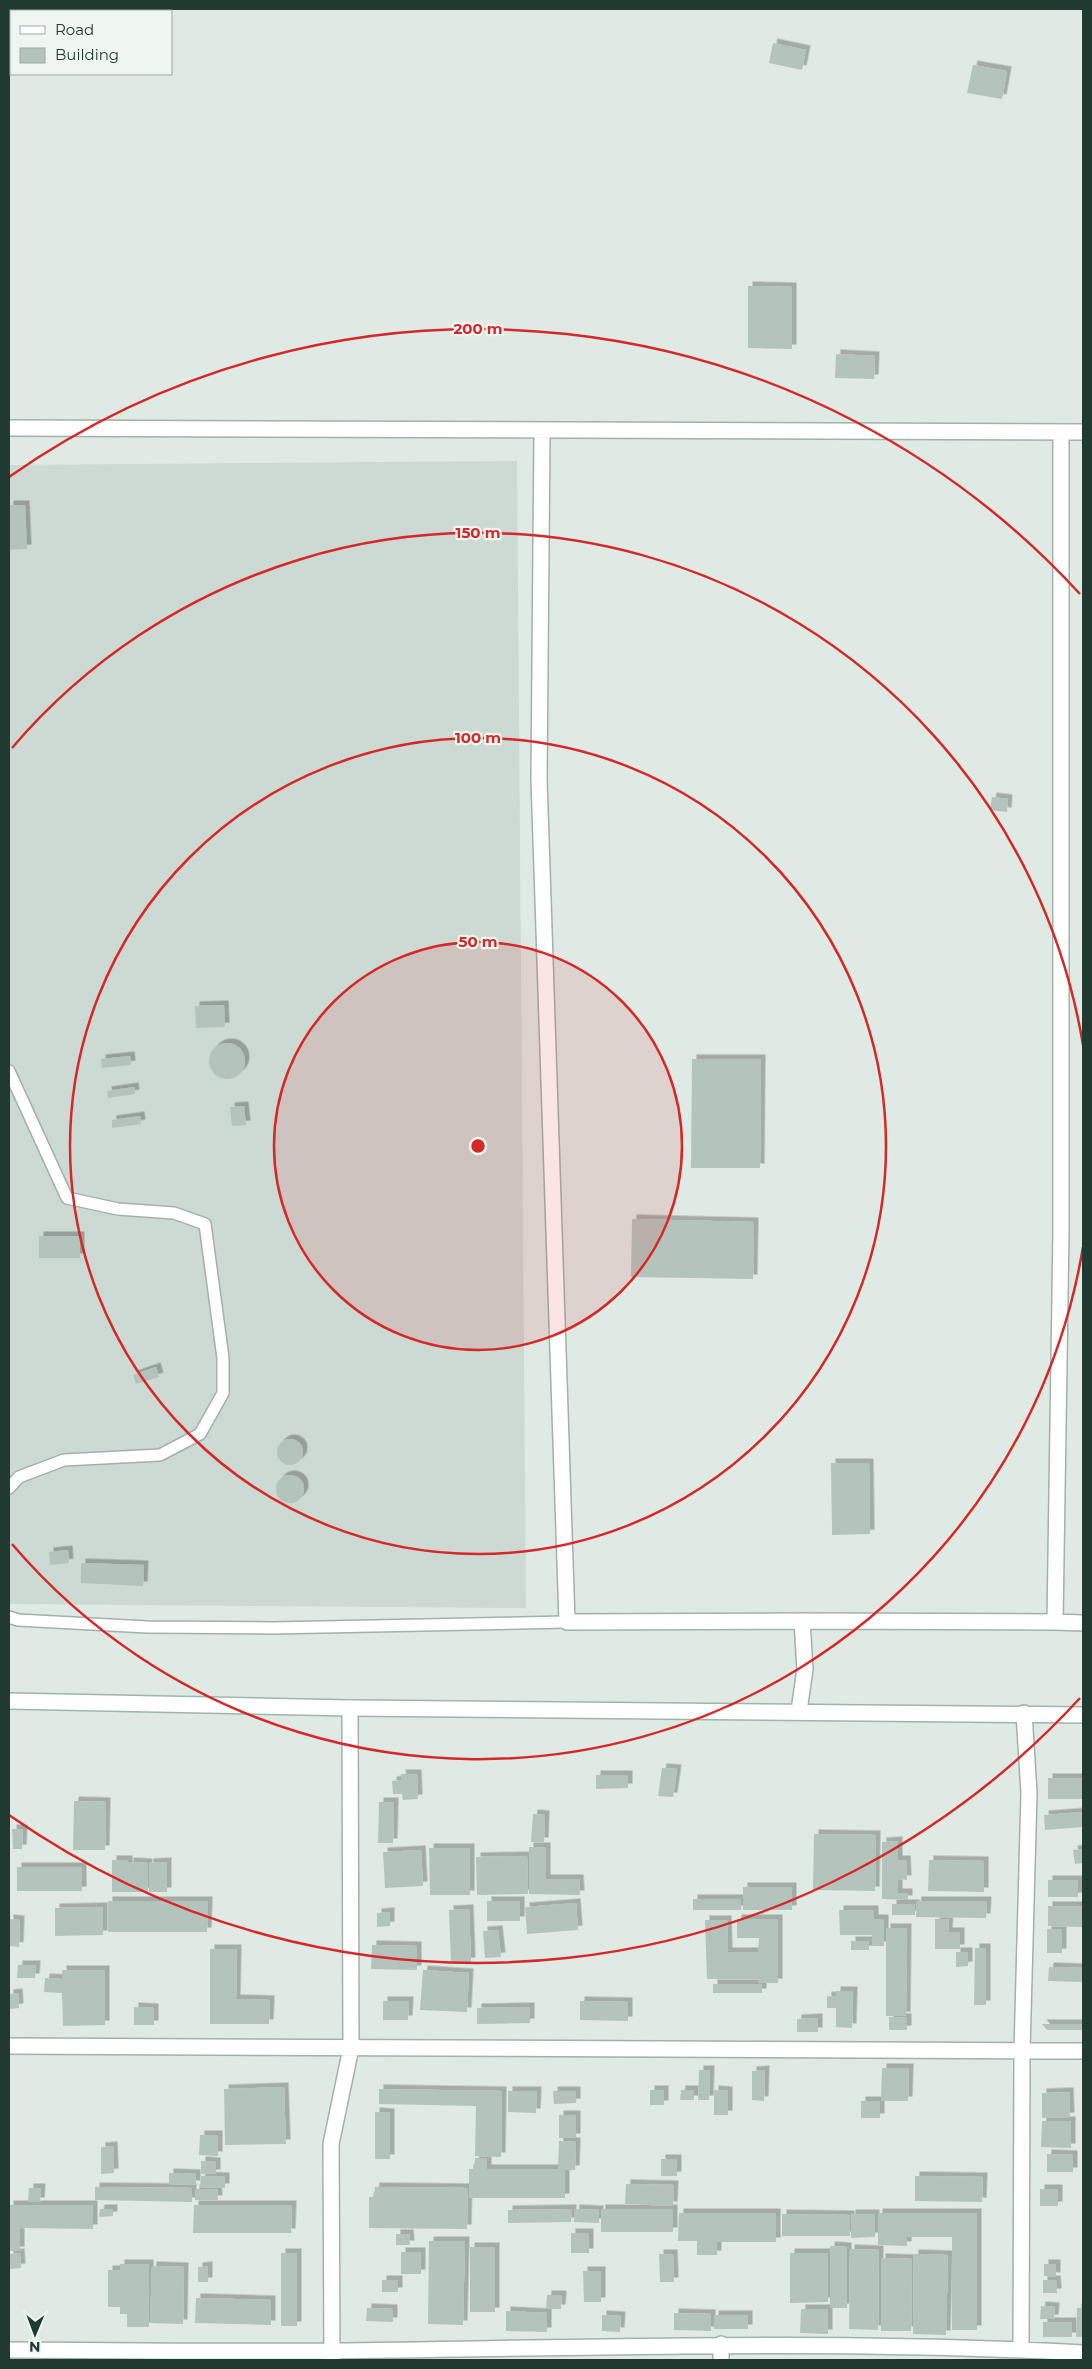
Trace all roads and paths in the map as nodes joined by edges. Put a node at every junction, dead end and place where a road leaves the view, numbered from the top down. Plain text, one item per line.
1 (9, 428) edge
2 (542, 432) junction
3 (1083, 432) edge
4 (1061, 433) junction
5 (9, 1072) edge
6 (9, 1488) edge
7 (9, 1617) edge
8 (567, 1622) junction
9 (1055, 1622) junction
10 (1083, 1623) edge
11 (802, 1628) junction
12 (9, 1701) edge
13 (350, 1708) junction
14 (799, 1711) junction
15 (1024, 1713) junction
16 (1083, 1714) edge
17 (9, 2046) edge
18 (351, 2048) junction
19 (1022, 2050) junction
20 (1083, 2051) edge
21 (722, 2344) junction
22 (1021, 2349) junction
23 (9, 2350) edge
24 (1083, 2353) edge
25 (332, 2356) edge
26 (721, 2360) edge

1 - 2 street
2 - 4 street
2 - 8 street
3 - 4 street
4 - 9 street
5 - 6 lane
7 - 8 lane
8 - 11 street
9 - 10 street
9 - 11 street
11 - 14 street
12 - 13 street
13 - 14 street
13 - 18 street
14 - 15 street
15 - 16 street
15 - 19 street
17 - 18 street
18 - 19 street
18 - 25 street
19 - 20 street
19 - 22 street
21 - 22 street
21 - 25 street
21 - 26 street
22 - 24 street
23 - 25 street

